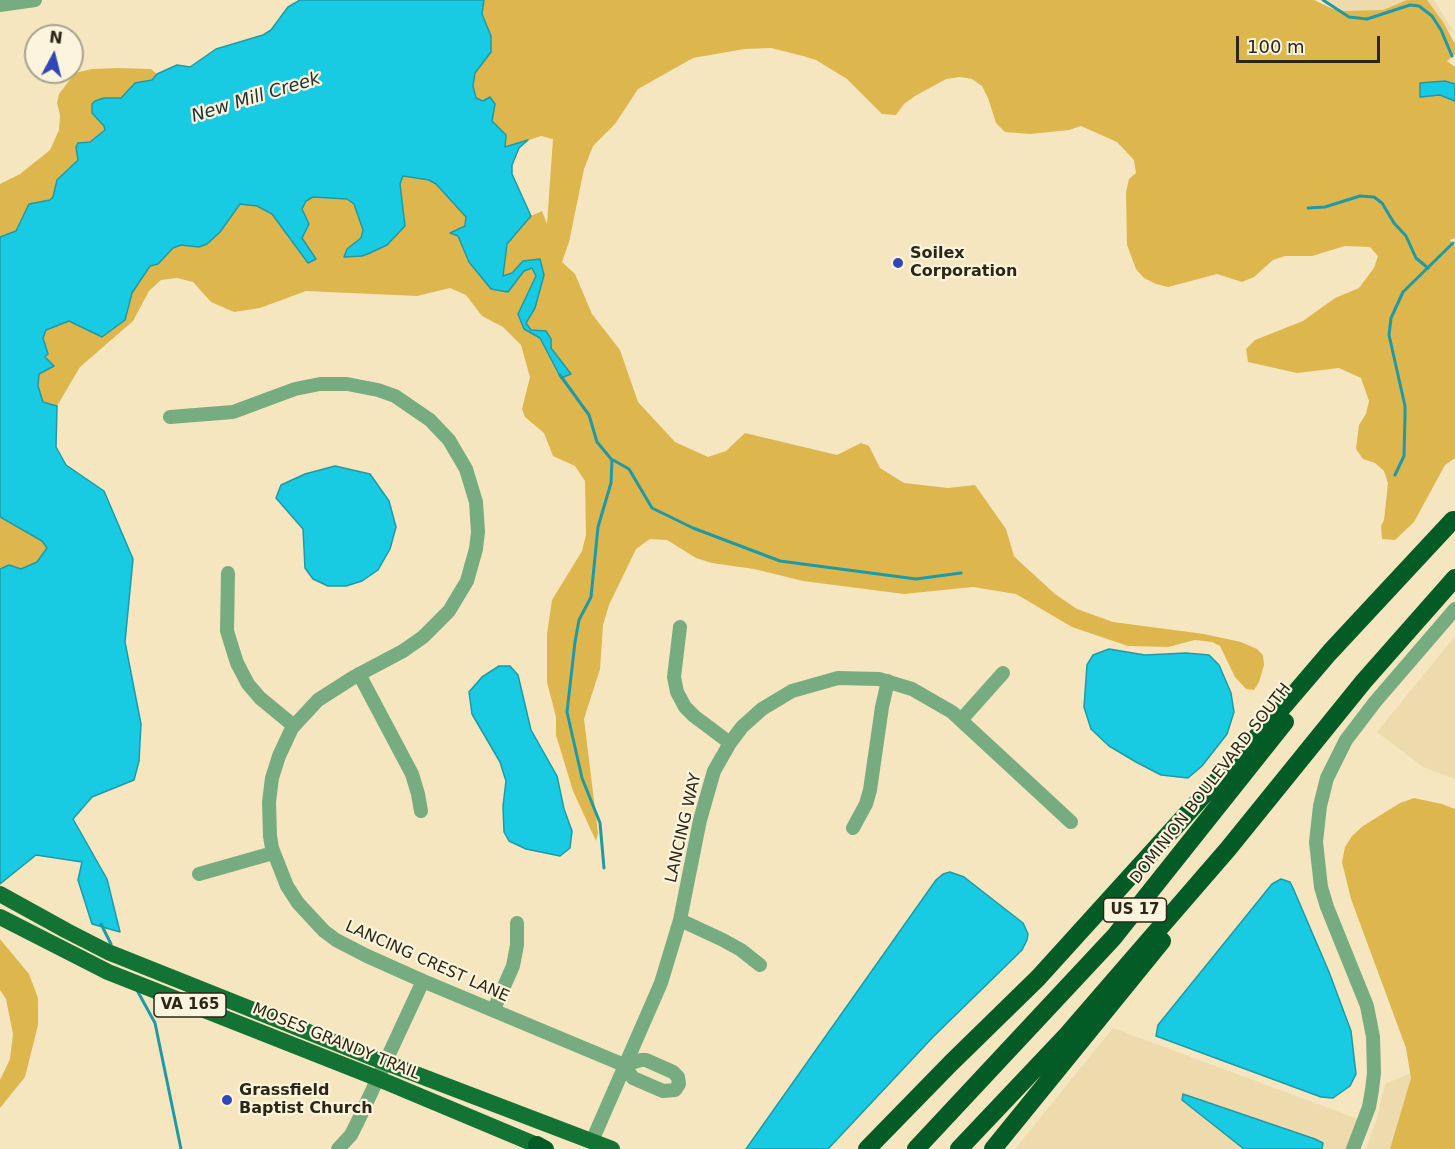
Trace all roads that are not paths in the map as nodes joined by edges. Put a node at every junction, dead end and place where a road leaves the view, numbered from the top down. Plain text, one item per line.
1 (35, 0) edge
2 (0, 5) edge
3 (170, 417) dead end
4 (1454, 518) edge
5 (228, 573) dead end
6 (1455, 578) edge
7 (1455, 609) edge
8 (681, 627) dead end
9 (1334, 655) junction
10 (1003, 674) dead end
11 (359, 675) junction
12 (888, 681) junction
13 (961, 720) junction
14 (294, 726) junction
15 (730, 743) junction
16 (421, 811) dead end
17 (1071, 822) dead end
18 (853, 828) dead end
19 (1228, 849) junction
20 (273, 853) junction
21 (199, 874) dead end
22 (0, 894) edge
23 (3, 919) edge
24 (680, 920) junction
25 (517, 923) dead end
26 (760, 965) dead end
27 (423, 981) junction
28 (494, 1009) junction
29 (386, 1063) junction
30 (624, 1065) junction
31 (379, 1078) junction
32 (592, 1141) junction
33 (872, 1145) edge
34 (542, 1148) edge
35 (339, 1149) edge
36 (612, 1149) edge
37 (916, 1149) edge
38 (959, 1149) edge
39 (993, 1149) edge
40 (1353, 1149) edge

1 - 2 street
3 - 11 street, LANCING CREST LANE
4 - 9 highway, DOMINION BOULEVARD SOUTH / US 17
5 - 14 street
6 - 19 highway, US 17
7 - 40 street
8 - 15 street
9 - 33 highway
9 - 37 highway, DOMINION BOULEVARD SOUTH / US 17
10 - 13 street
11 - 14 street, LANCING CREST LANE
11 - 16 street
12 - 13 street, LANCING WAY
12 - 15 street, LANCING WAY
12 - 18 street
13 - 17 street, LANCING WAY
14 - 20 street, LANCING CREST LANE
15 - 24 street, LANCING WAY
19 - 38 highway, US 17
19 - 39 highway
20 - 21 street
20 - 27 street, LANCING CREST LANE
22 - 29 main road, MOSES GRANDY TRAIL / VA 165
23 - 31 main road, MOSES GRANDY TRAIL / VA 165
24 - 26 street
24 - 30 street, LANCING WAY
25 - 28 street
27 - 28 street, LANCING CREST LANE
27 - 29 street
28 - 30 street, LANCING CREST LANE
29 - 31 street
29 - 32 main road, MOSES GRANDY TRAIL / VA 165
30 - 32 street, LANCING WAY
31 - 34 main road, MOSES GRANDY TRAIL / VA 165
31 - 35 street
32 - 36 main road, MOSES GRANDY TRAIL / VA 165

